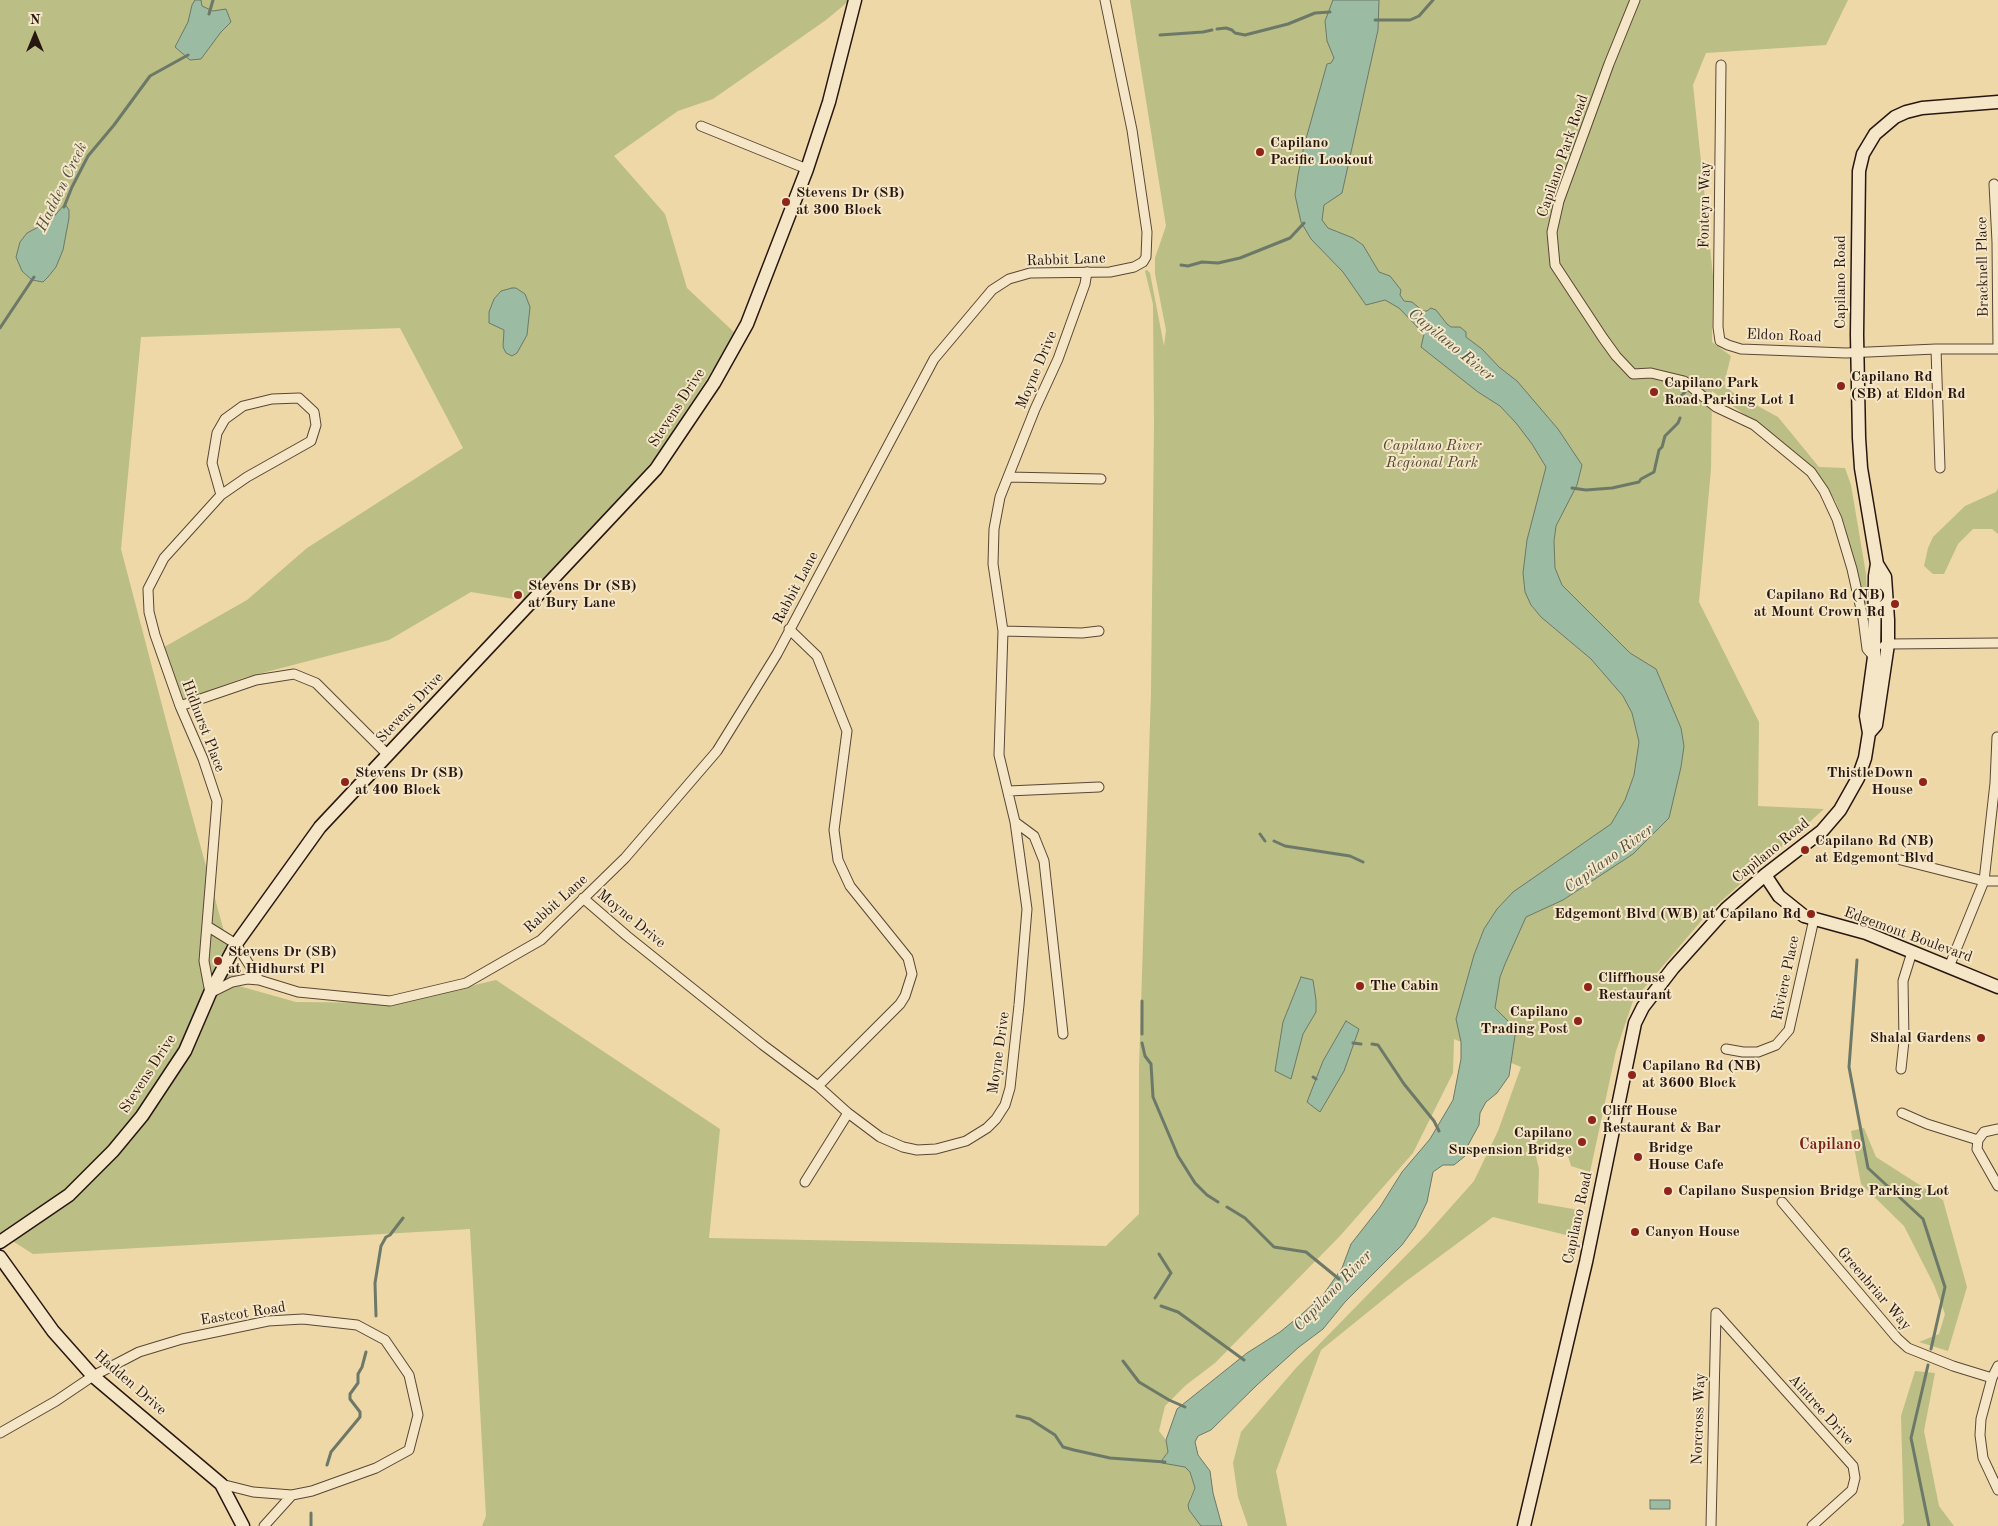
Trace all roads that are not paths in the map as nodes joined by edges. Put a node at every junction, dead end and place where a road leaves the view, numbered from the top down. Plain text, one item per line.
1 (855, 0) edge
2 (1106, 0) edge
3 (1635, 0) edge
4 (1721, 65) dead end
5 (1998, 102) edge
6 (702, 126) dead end
7 (807, 169) junction
8 (1994, 184) dead end
9 (1998, 242) edge
10 (1087, 272) junction
11 (1723, 343) joint
12 (1936, 349) junction
13 (1998, 349) edge
14 (1857, 352) junction
15 (1940, 468) dead end
16 (1008, 477) junction
17 (1101, 478) dead end
18 (221, 495) junction
19 (1878, 564) junction
20 (1876, 601) junction
21 (789, 629) junction
22 (1003, 631) junction
23 (1099, 631) dead end
24 (1998, 643) edge
25 (1888, 644) junction
26 (1874, 658) junction
27 (180, 706) junction
28 (1878, 708) junction
29 (1868, 733) junction
30 (1997, 737) edge
31 (388, 755) junction
32 (1997, 783) edge
33 (1099, 787) dead end
34 (1008, 791) junction
35 (1015, 822) junction
36 (1901, 860) dead end
37 (1765, 875) junction
38 (1984, 881) junction
39 (1998, 881) edge
40 (583, 898) junction
41 (1814, 919) junction
42 (207, 926) junction
43 (236, 944) junction
44 (1912, 952) junction
45 (1949, 967) junction
46 (259, 980) junction
47 (1998, 987) edge
48 (210, 993) junction
49 (1063, 1034) dead end
50 (1726, 1049) dead end
51 (1901, 1069) dead end
52 (818, 1086) junction
53 (848, 1113) junction
54 (1902, 1114) dead end
55 (1998, 1129) edge
56 (1981, 1136) junction
57 (805, 1182) dead end
58 (1998, 1186) edge
59 (1782, 1202) dead end
60 (0, 1242) edge
61 (0, 1257) edge
62 (1716, 1313) joint
63 (1998, 1367) edge
64 (93, 1376) junction
65 (1992, 1378) junction
66 (0, 1433) edge
67 (221, 1484) junction
68 (1997, 1489) edge
69 (292, 1495) junction
70 (243, 1526) edge
71 (264, 1526) edge
72 (1524, 1526) edge
73 (1711, 1526) edge
74 (1812, 1526) edge

1 - 7 street, Stevens Drive
2 - 10 street, Rabbit Lane
3 - 26 street, Capilano Park Road
4 - 11 street, Fonteyn Way
5 - 14 street, Capilano Road
6 - 7 street
7 - 31 street, Stevens Drive
8 - 9 street, Bracknell Place
9 - 13 street, Bracknell Place
10 - 16 street, Moyne Drive
10 - 21 street, Rabbit Lane
11 - 14 street, Eldon Road
12 - 13 street, Eldon Road
12 - 14 street, Eldon Road
12 - 15 street
14 - 19 street, Capilano Road
16 - 17 street
16 - 22 street, Moyne Drive
18 - 18 street, Hidhurst Place
18 - 27 street, Hidhurst Place
19 - 20 street, Capilano Road
19 - 25 street, Capilano Road
20 - 25 street
20 - 26 street, Capilano Road
21 - 40 street, Rabbit Lane
21 - 52 street
22 - 23 street
22 - 34 street, Moyne Drive
24 - 25 street
25 - 26 street
25 - 28 street, Capilano Road
26 - 28 street
26 - 29 street, Capilano Road
27 - 31 street
27 - 42 street, Hidhurst Place
28 - 29 street, Capilano Road
29 - 37 street, Capilano Road
30 - 32 street
31 - 43 street, Stevens Drive
32 - 38 street
33 - 34 street
34 - 35 street, Moyne Drive
35 - 49 street
35 - 53 street, Moyne Drive
36 - 38 street
37 - 41 street, Edgemont Boulevard
37 - 72 street, Capilano Road
38 - 39 street
38 - 45 street
40 - 46 street, Rabbit Lane
40 - 52 street, Moyne Drive
41 - 44 street, Edgemont Boulevard
41 - 50 street, Riviere Place
42 - 43 street
42 - 48 street, Hidhurst Place
43 - 46 street
43 - 48 street, Stevens Drive
44 - 45 street, Edgemont Boulevard
44 - 51 street
45 - 47 street, Edgemont Boulevard
46 - 48 street
48 - 60 street, Stevens Drive
52 - 53 street, Moyne Drive
53 - 57 street
54 - 56 street
55 - 56 street
56 - 58 street
59 - 65 street, Greenbriar Way
61 - 64 street, Hadden Drive
62 - 73 street, Norcross Way
62 - 74 street, Aintree Drive
63 - 65 street
64 - 66 street, Eastcot Road
64 - 67 street, Hadden Drive
64 - 69 street, Eastcot Road
65 - 68 street
67 - 69 street, Eastcot Road
67 - 70 street, Hadden Drive
69 - 71 street

